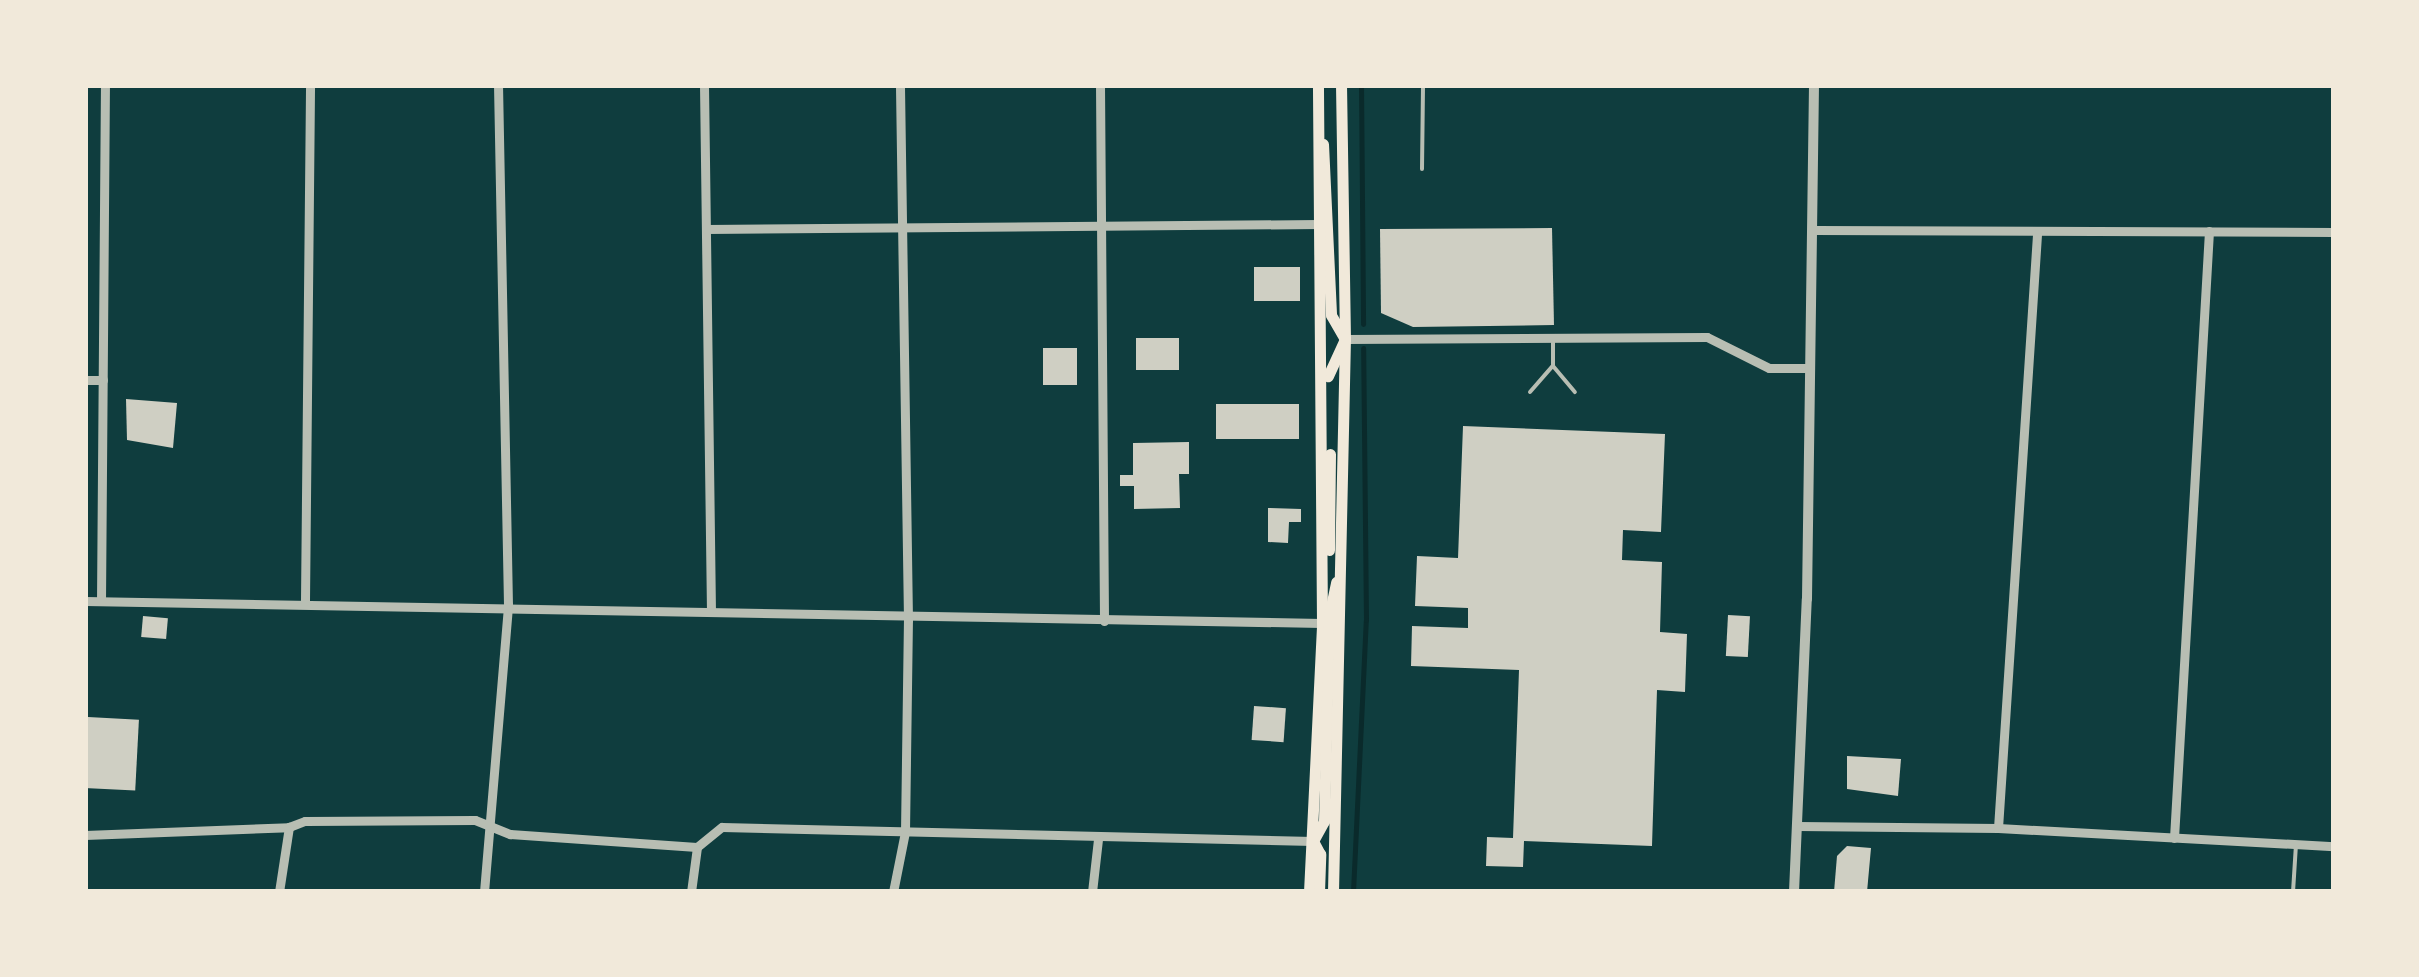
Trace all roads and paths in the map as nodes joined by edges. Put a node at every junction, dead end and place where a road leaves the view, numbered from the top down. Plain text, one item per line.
1 (105, 85) edge
2 (310, 85) edge
3 (498, 85) edge
4 (704, 85) edge
5 (900, 85) edge
6 (1100, 85) edge
7 (1318, 85) edge
8 (1341, 85) edge
9 (1423, 85) edge
10 (1814, 85) edge
11 (1319, 126) junction
12 (1422, 169) dead end
13 (1319, 224) junction
14 (706, 228) junction
15 (904, 228) junction
16 (1816, 230) junction
17 (1104, 231) junction
18 (2209, 231) junction
19 (2334, 232) edge
20 (2037, 234) junction
21 (1553, 338) junction
22 (1344, 339) junction
23 (1553, 366) junction
24 (1810, 368) junction
25 (85, 380) edge
26 (103, 380) junction
27 (1530, 392) dead end
28 (1575, 392) dead end
29 (1341, 562) junction
30 (85, 601) edge
31 (101, 601) junction
32 (305, 601) junction
33 (1322, 601) junction
34 (508, 605) junction
35 (711, 610) junction
36 (908, 620) junction
37 (1104, 621) junction
38 (1322, 623) junction
39 (494, 824) junction
40 (1798, 826) junction
41 (289, 827) junction
42 (1998, 828) junction
43 (904, 832) junction
44 (85, 835) edge
45 (2174, 838) junction
46 (1098, 839) junction
47 (1313, 841) junction
48 (2296, 844) junction
49 (697, 846) junction
50 (2334, 846) edge
51 (279, 892) edge
52 (484, 892) edge
53 (691, 892) edge
54 (893, 892) edge
55 (1092, 892) edge
56 (1309, 892) edge
57 (1319, 892) edge
58 (1332, 892) edge
59 (1794, 892) edge
60 (2293, 892) edge

1 - 26 street
2 - 32 street
3 - 34 street
4 - 14 street
5 - 15 street
6 - 17 street
7 - 11 main road
8 - 22 main road
9 - 12 lane
10 - 16 street
11 - 13 main road
11 - 22 main road
13 - 17 street
13 - 33 main road
14 - 15 street
14 - 35 street
15 - 17 street
15 - 36 street
16 - 20 street
16 - 24 street
17 - 37 street
18 - 19 street
18 - 20 street
18 - 45 street
20 - 42 street
21 - 22 street
21 - 23 lane
21 - 24 street
22 - 29 main road
22 - 33 main road
23 - 27 lane
23 - 28 lane
24 - 40 street
25 - 26 street
26 - 31 street
29 - 47 main road
29 - 58 main road
30 - 31 street
31 - 32 street
32 - 34 street
33 - 38 main road
34 - 35 street
34 - 39 street
35 - 36 street
36 - 37 street
36 - 43 street
37 - 38 street
38 - 47 main road
39 - 41 street
39 - 49 street
39 - 52 street
40 - 42 street
40 - 59 street
41 - 44 street
41 - 51 street
42 - 45 street
43 - 46 street
43 - 49 street
43 - 54 street
45 - 48 street
46 - 47 street
46 - 55 street
47 - 56 main road
47 - 57 main road
48 - 50 street
48 - 60 lane
49 - 53 street

